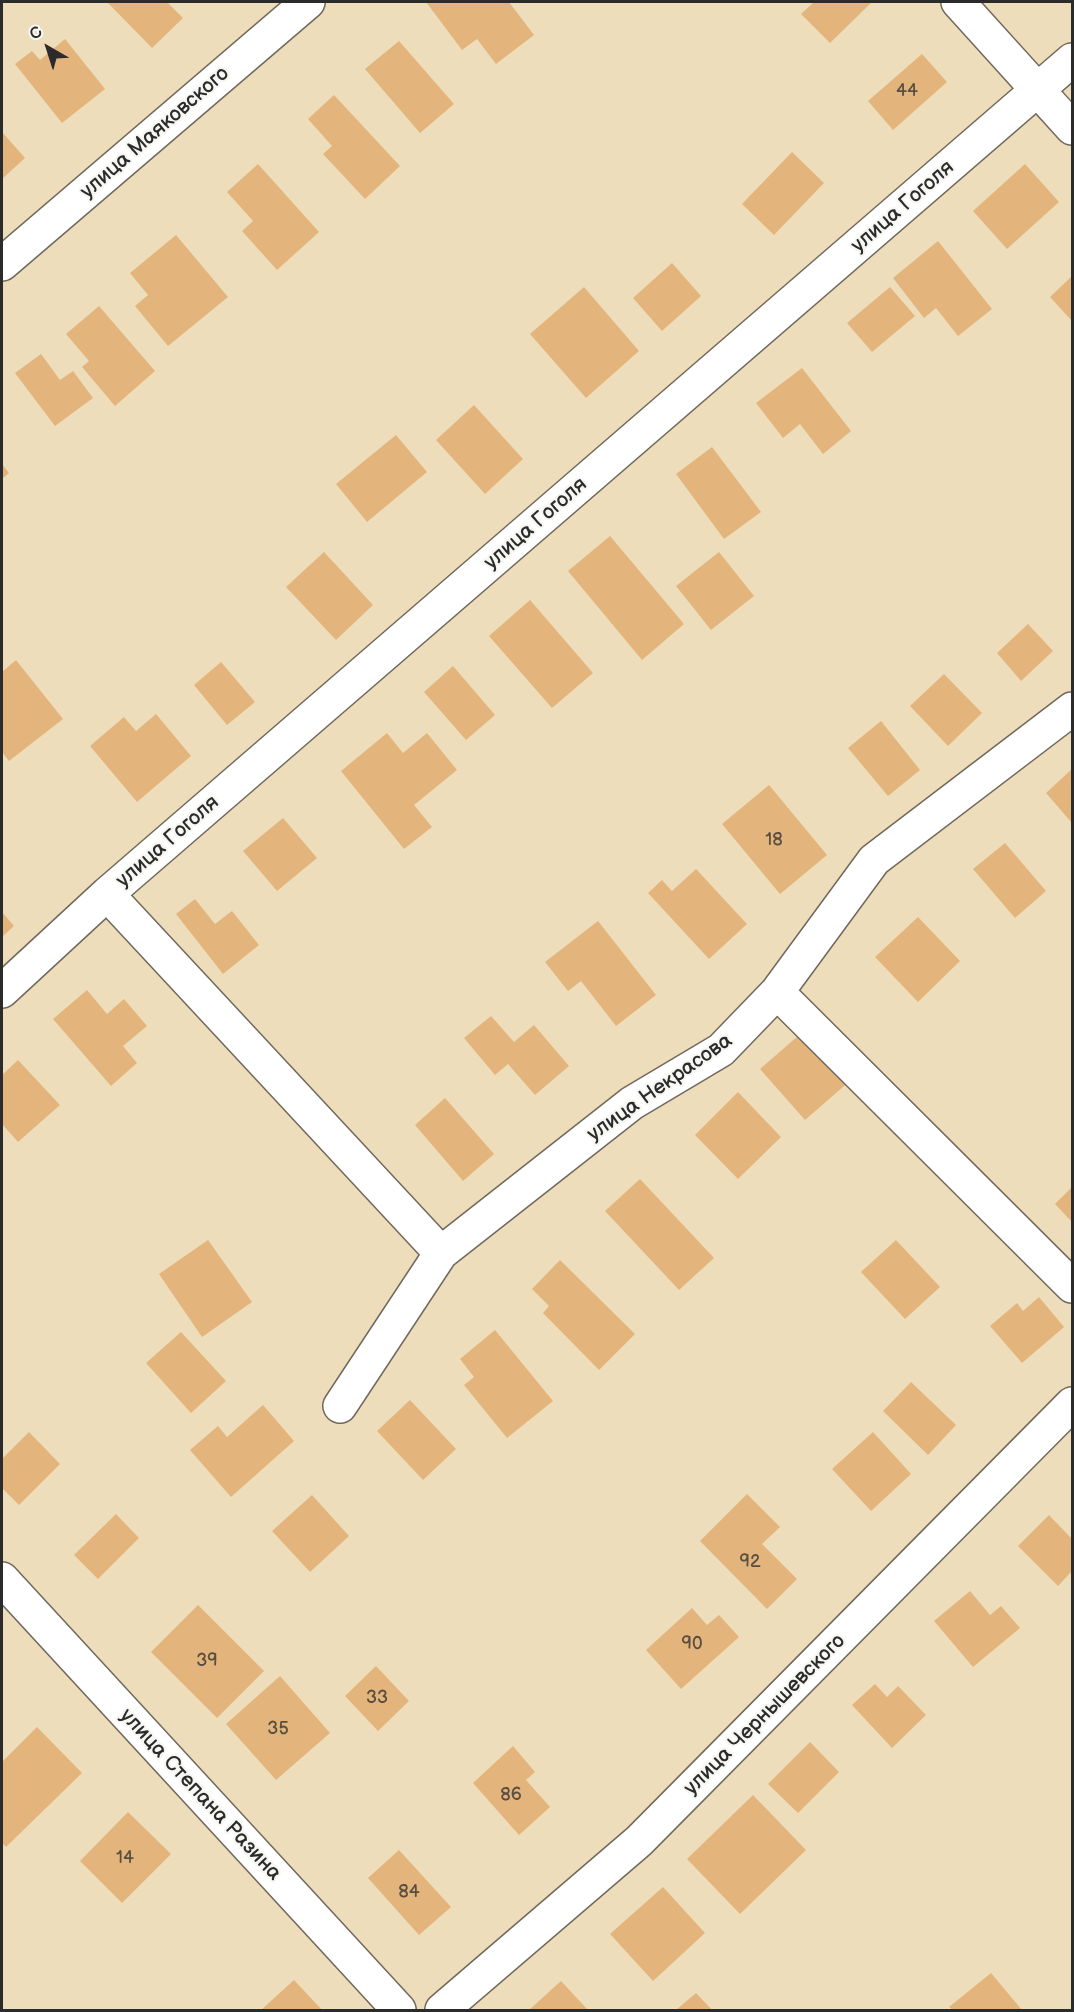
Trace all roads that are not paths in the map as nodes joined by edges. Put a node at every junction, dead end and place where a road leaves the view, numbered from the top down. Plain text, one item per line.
1 (308, 2) edge
2 (958, 2) edge
3 (1072, 60) edge
4 (1039, 89) junction
5 (1072, 128) edge
6 (2, 264) edge
7 (1072, 709) edge
8 (107, 894) junction
9 (2, 991) edge
10 (777, 992) junction
11 (441, 1253) junction
12 (1072, 1286) edge
13 (1072, 1404) edge
14 (340, 1406) dead end
15 (2, 1579) edge
16 (399, 2010) edge
17 (442, 2010) edge

1 - 6 street, улица Маяковского
2 - 4 street
3 - 4 street, улица Гоголя
4 - 5 street
4 - 8 street, улица Гоголя
7 - 10 street, улица Некрасова
8 - 9 street, улица Гоголя
8 - 11 street
10 - 11 street, улица Некрасова
10 - 12 street
11 - 14 street, улица Некрасова
13 - 17 street, улица Чернышевского
15 - 16 street, улица Степана Разина

